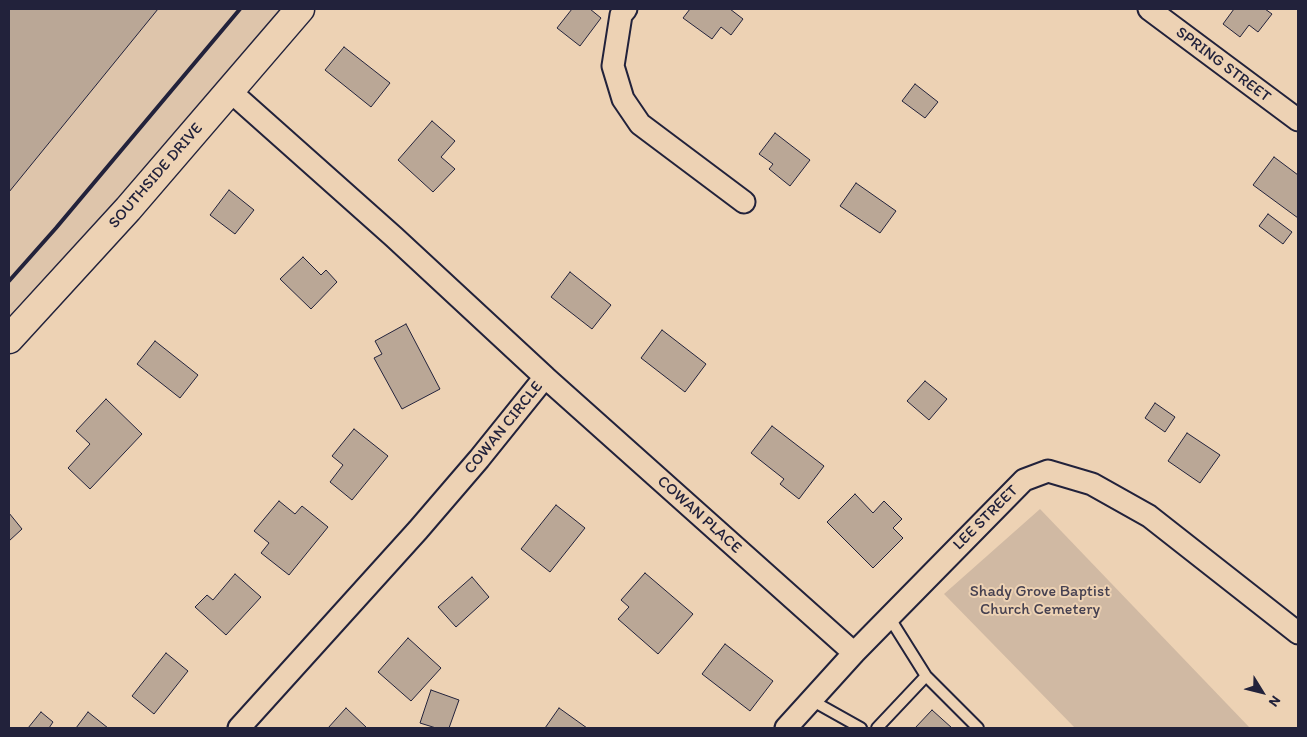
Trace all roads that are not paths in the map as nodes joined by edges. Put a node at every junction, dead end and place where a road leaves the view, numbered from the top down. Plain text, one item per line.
1 (300, 9) edge
2 (626, 9) edge
3 (1149, 9) edge
4 (230, 92) junction
5 (1298, 120) edge
6 (744, 202) dead end
7 (9, 339) edge
8 (545, 377) junction
9 (889, 617) junction
10 (1298, 633) edge
11 (854, 653) junction
12 (926, 676) junction
13 (811, 700) junction
14 (239, 728) edge
15 (786, 728) edge
16 (861, 728) edge
17 (876, 728) edge
18 (978, 728) edge

1 - 4 street, SOUTHSIDE DRIVE
2 - 6 street
3 - 5 street, SPRING STREET
4 - 7 street, SOUTHSIDE DRIVE
4 - 8 street, COWAN CIRCLE
8 - 11 street, COWAN PLACE
8 - 14 street, COWAN CIRCLE
9 - 10 street, LEE STREET
9 - 11 street, LEE STREET
9 - 12 lane
11 - 13 street, LEE STREET
12 - 17 lane
12 - 18 lane
13 - 15 street, LEE STREET
13 - 16 lane

